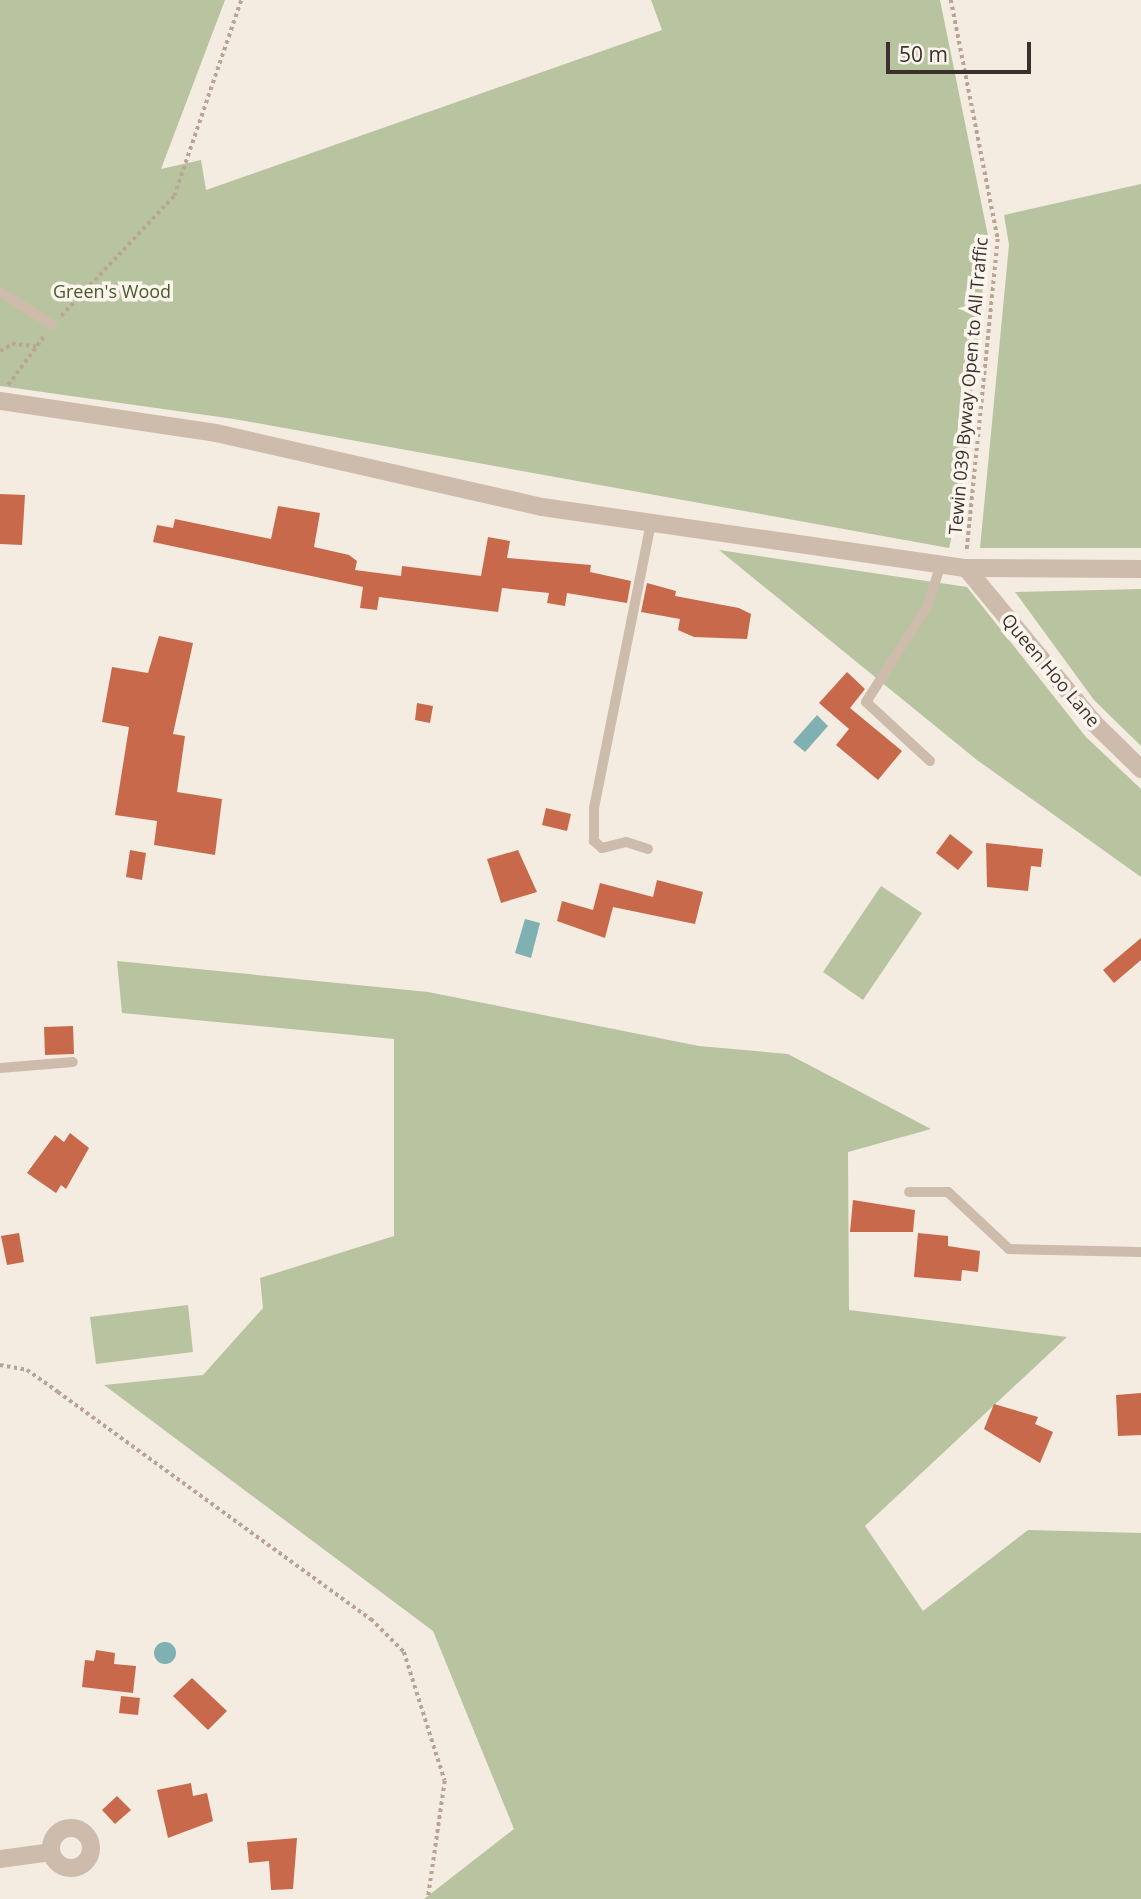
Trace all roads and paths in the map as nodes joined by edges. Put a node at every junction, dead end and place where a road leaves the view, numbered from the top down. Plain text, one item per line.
1 (241, 0) edge
2 (951, 0) edge
3 (0, 292) edge
4 (52, 325) junction
5 (37, 346) junction
6 (0, 351) edge
7 (0, 395) edge
8 (0, 401) edge
9 (652, 522) junction
10 (941, 564) junction
11 (965, 568) junction
12 (1141, 569) edge
13 (930, 761) dead end
14 (1141, 768) edge
15 (648, 849) dead end
16 (73, 1062) dead end
17 (0, 1068) edge
18 (909, 1192) dead end
19 (1141, 1252) edge
20 (0, 1365) edge
21 (51, 1852) dead end
22 (0, 1860) edge
23 (428, 1899) edge

1 - 4 path
2 - 11 path, Tewin 039 Byway Open to All Traffic
3 - 4 lane
4 - 5 path
5 - 6 path
5 - 7 path
8 - 9 street
9 - 10 street
9 - 15 lane
10 - 11 street
10 - 13 lane
11 - 12 street
11 - 14 street, Queen Hoo Lane
16 - 17 lane
18 - 19 lane
20 - 23 path
21 - 22 street

